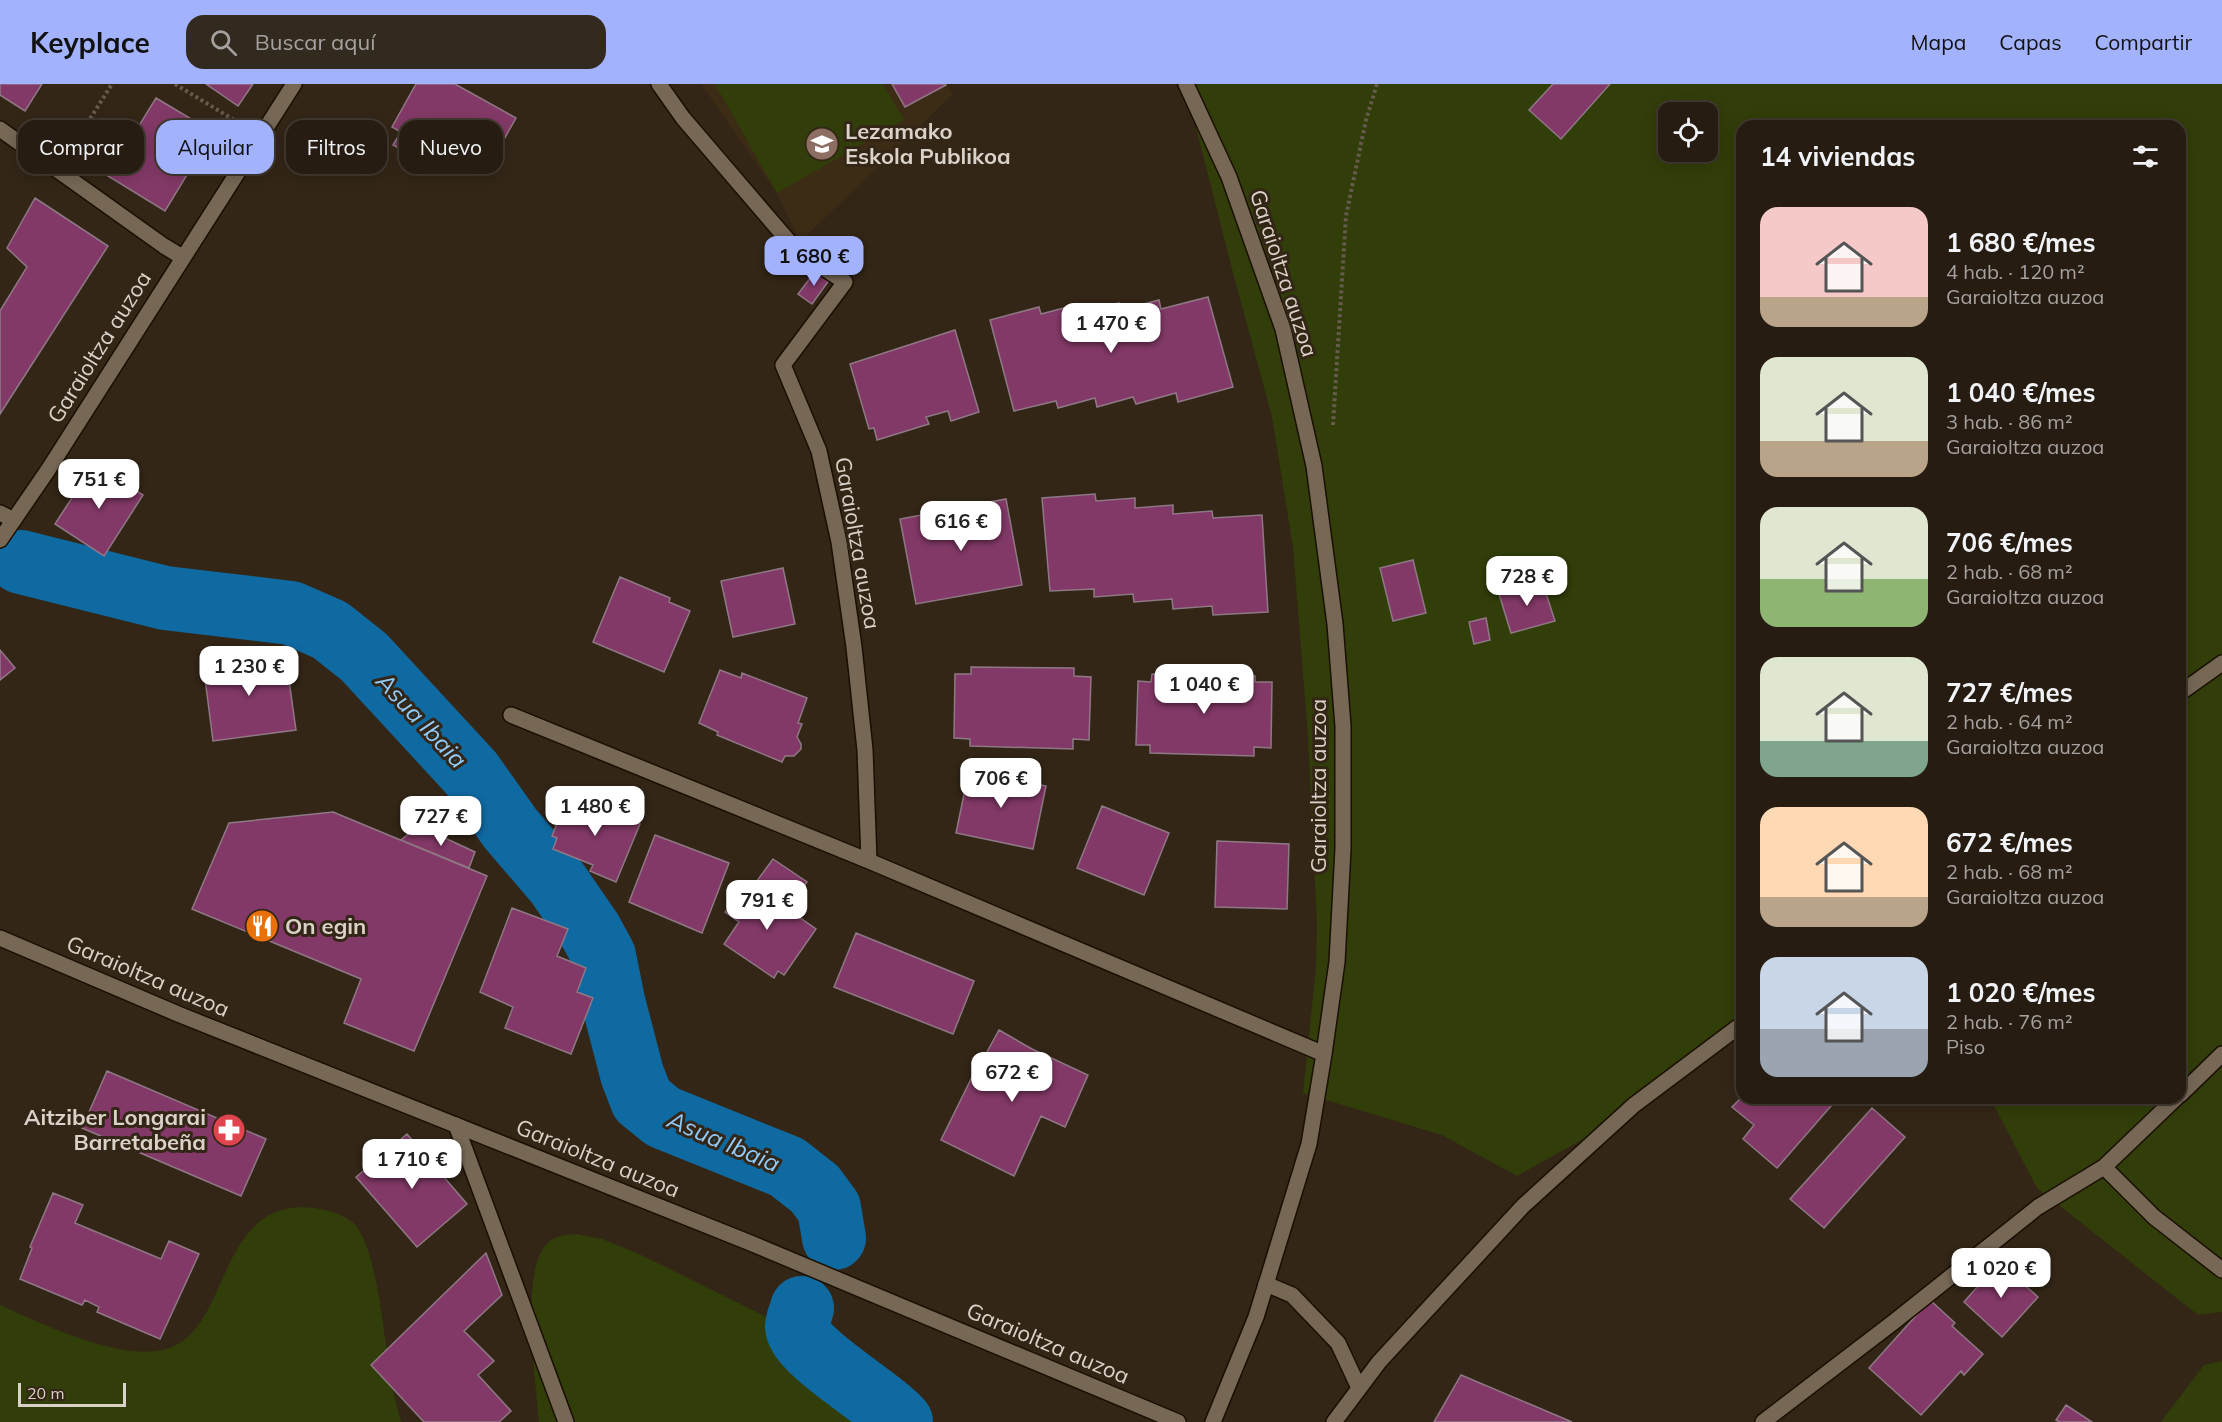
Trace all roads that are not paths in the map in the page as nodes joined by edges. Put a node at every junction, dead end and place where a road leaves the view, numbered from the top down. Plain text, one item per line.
1 (294, 84) edge
2 (658, 84) edge
3 (1186, 84) edge
4 (0, 129) edge
5 (182, 257) junction
6 (0, 513) edge
7 (14, 520) junction
8 (0, 540) edge
9 (2222, 663) edge
10 (2186, 689) edge
11 (511, 715) dead end
12 (869, 861) junction
13 (0, 938) edge
14 (1736, 1028) edge
15 (1324, 1054) junction
16 (2222, 1054) edge
17 (2186, 1088) edge
18 (2170, 1104) edge
19 (456, 1125) junction
20 (2104, 1167) junction
21 (2222, 1270) edge
22 (1266, 1284) junction
23 (1359, 1388) junction
24 (566, 1422) edge
25 (1178, 1422) edge
26 (1213, 1422) edge
27 (1334, 1422) edge
28 (1763, 1422) edge

1 - 5 street, Garaioltza auzoa
2 - 12 street, Garaioltza auzoa
3 - 15 street, Garaioltza auzoa
4 - 5 street, Garaioltza auzoa
5 - 7 street, Garaioltza auzoa
6 - 7 street
7 - 8 street, Garaioltza auzoa
9 - 10 street
11 - 12 street
12 - 15 street
13 - 19 street, Garaioltza auzoa
14 - 23 street
15 - 22 street, Garaioltza auzoa
16 - 17 street
18 - 20 street
19 - 24 street
19 - 25 street, Garaioltza auzoa
20 - 21 street
20 - 28 street
22 - 23 street
22 - 26 street, Garaioltza auzoa
23 - 27 street

